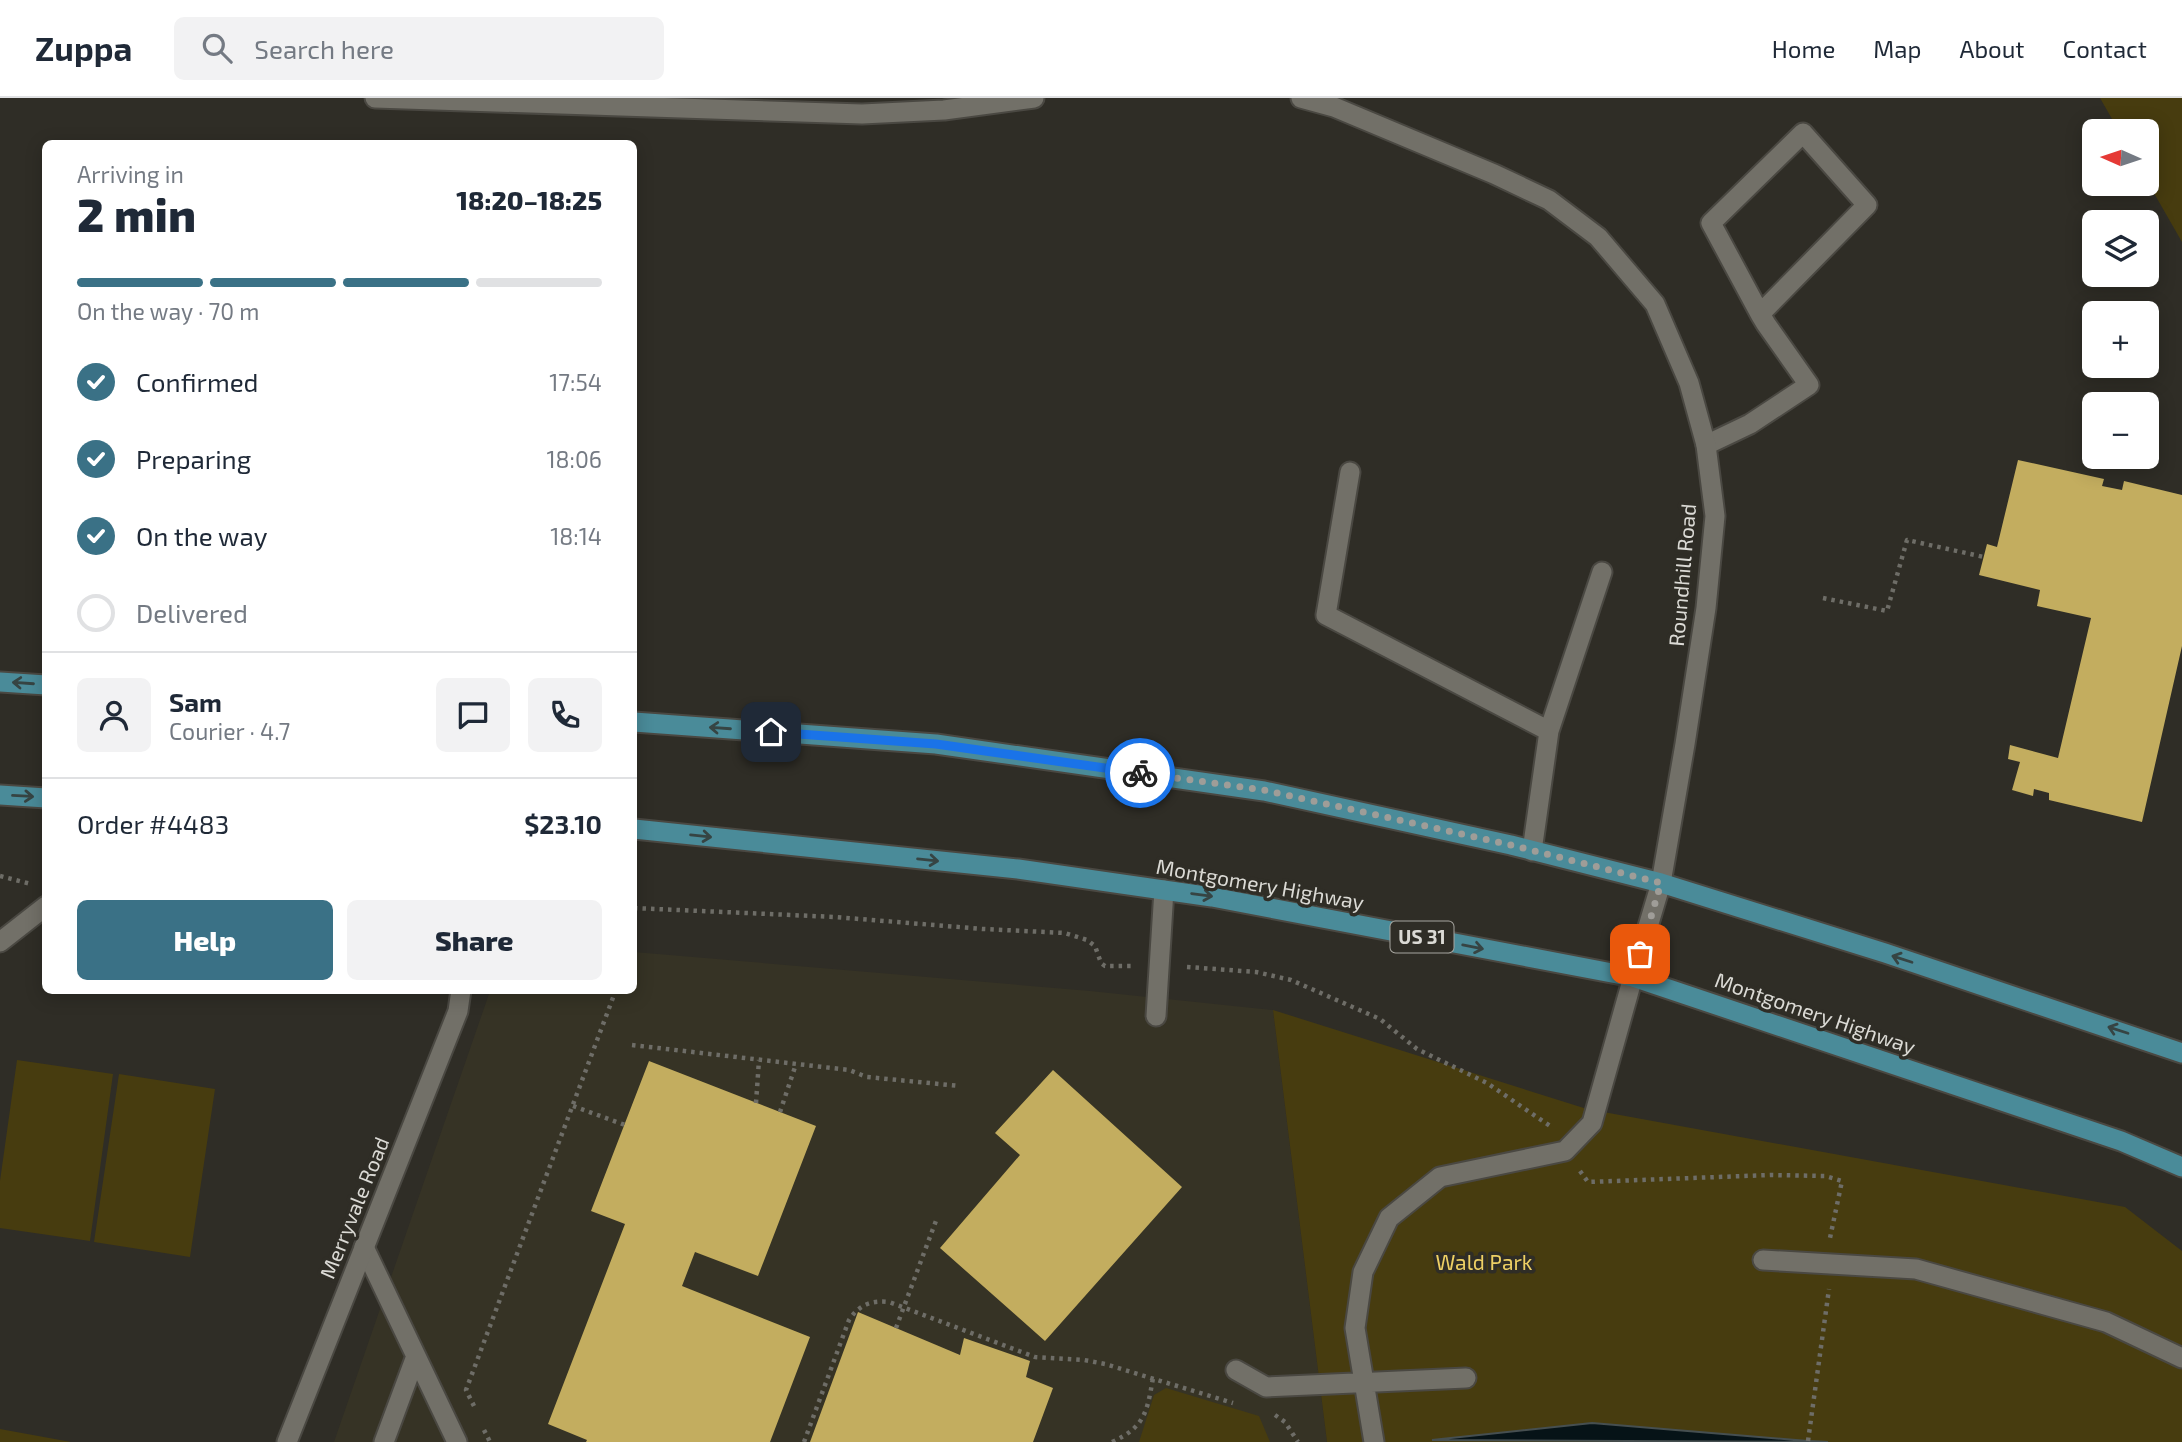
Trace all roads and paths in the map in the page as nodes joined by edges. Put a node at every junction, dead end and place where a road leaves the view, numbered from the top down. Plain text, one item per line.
1 (375, 98) edge
2 (1034, 98) edge
3 (1301, 98) edge
4 (1760, 314) junction
5 (1706, 445) junction
6 (1350, 472) dead end
7 (1984, 557) dead end
8 (1602, 572) dead end
9 (1823, 598) dead end
10 (0, 682) edge
11 (42, 685) edge
12 (637, 722) edge
13 (1549, 731) junction
14 (0, 795) edge
15 (42, 797) edge
16 (637, 829) edge
17 (1532, 850) junction
18 (0, 876) edge
19 (1661, 883) junction
20 (37, 886) dead end
21 (1164, 890) junction
22 (637, 908) edge
23 (42, 909) edge
24 (0, 942) edge
25 (1159, 966) junction
26 (1633, 977) junction
27 (460, 994) edge
28 (614, 995) dead end
29 (1156, 1016) dead end
30 (632, 1045) dead end
31 (2182, 1053) edge
32 (759, 1059) junction
33 (796, 1064) junction
34 (960, 1086) dead end
35 (756, 1103) dead end
36 (573, 1106) junction
37 (780, 1112) dead end
38 (625, 1125) dead end
39 (1565, 1151) junction
40 (2182, 1167) edge
41 (937, 1218) dead end
42 (364, 1247) junction
43 (1763, 1260) dead end
44 (1829, 1264) junction
45 (903, 1307) junction
46 (896, 1328) dead end
47 (416, 1356) junction
48 (2182, 1358) edge
49 (1236, 1370) dead end
50 (1153, 1378) junction
51 (1466, 1378) dead end
52 (1365, 1384) junction
53 (1240, 1405) dead end
54 (476, 1411) dead end
55 (1265, 1412) dead end
56 (480, 1421) dead end
57 (1126, 1439) edge
58 (1808, 1441) edge
59 (287, 1442) edge
60 (384, 1442) edge
61 (457, 1442) edge
62 (490, 1442) edge
63 (804, 1442) edge
64 (1112, 1442) edge
65 (1298, 1442) edge
66 (1374, 1442) edge

1 - 2 street
3 - 5 street, Roundhill Road
4 - 4 street
4 - 5 street
5 - 19 street, Roundhill Road
6 - 13 street
7 - 9 path
8 - 13 street
11 -> 10 main road
17 -> 12 main road
13 - 17 street
14 -> 15 main road
16 -> 21 main road, Montgomery Highway / US 31
17 - 19 main road
18 - 20 path
19 - 26 street, Roundhill Road
31 -> 19 main road
21 - 25 street
21 -> 26 main road, Montgomery Highway / US 31
22 - 25 path
23 - 24 street
25 - 29 street
25 - 39 path
26 - 39 street, Roundhill Road
26 - 40 main road, Montgomery Highway / US 31
27 - 42 street, Merryvale Road
28 - 36 path
30 - 32 path
32 - 33 path
32 - 35 path
33 - 34 path
33 - 37 path
36 - 38 path
36 - 54 path
39 - 44 path
39 - 52 street
41 - 45 path
42 - 47 street
42 - 59 street, Merryvale Road
43 - 44 street
44 - 48 street
44 - 58 path
45 - 46 path
45 - 50 path
45 - 63 path
47 - 60 street
47 - 61 street
49 - 52 street
50 - 53 path
50 - 57 path
51 - 52 street
52 - 66 street
55 - 65 path
56 - 62 path
57 - 64 path

